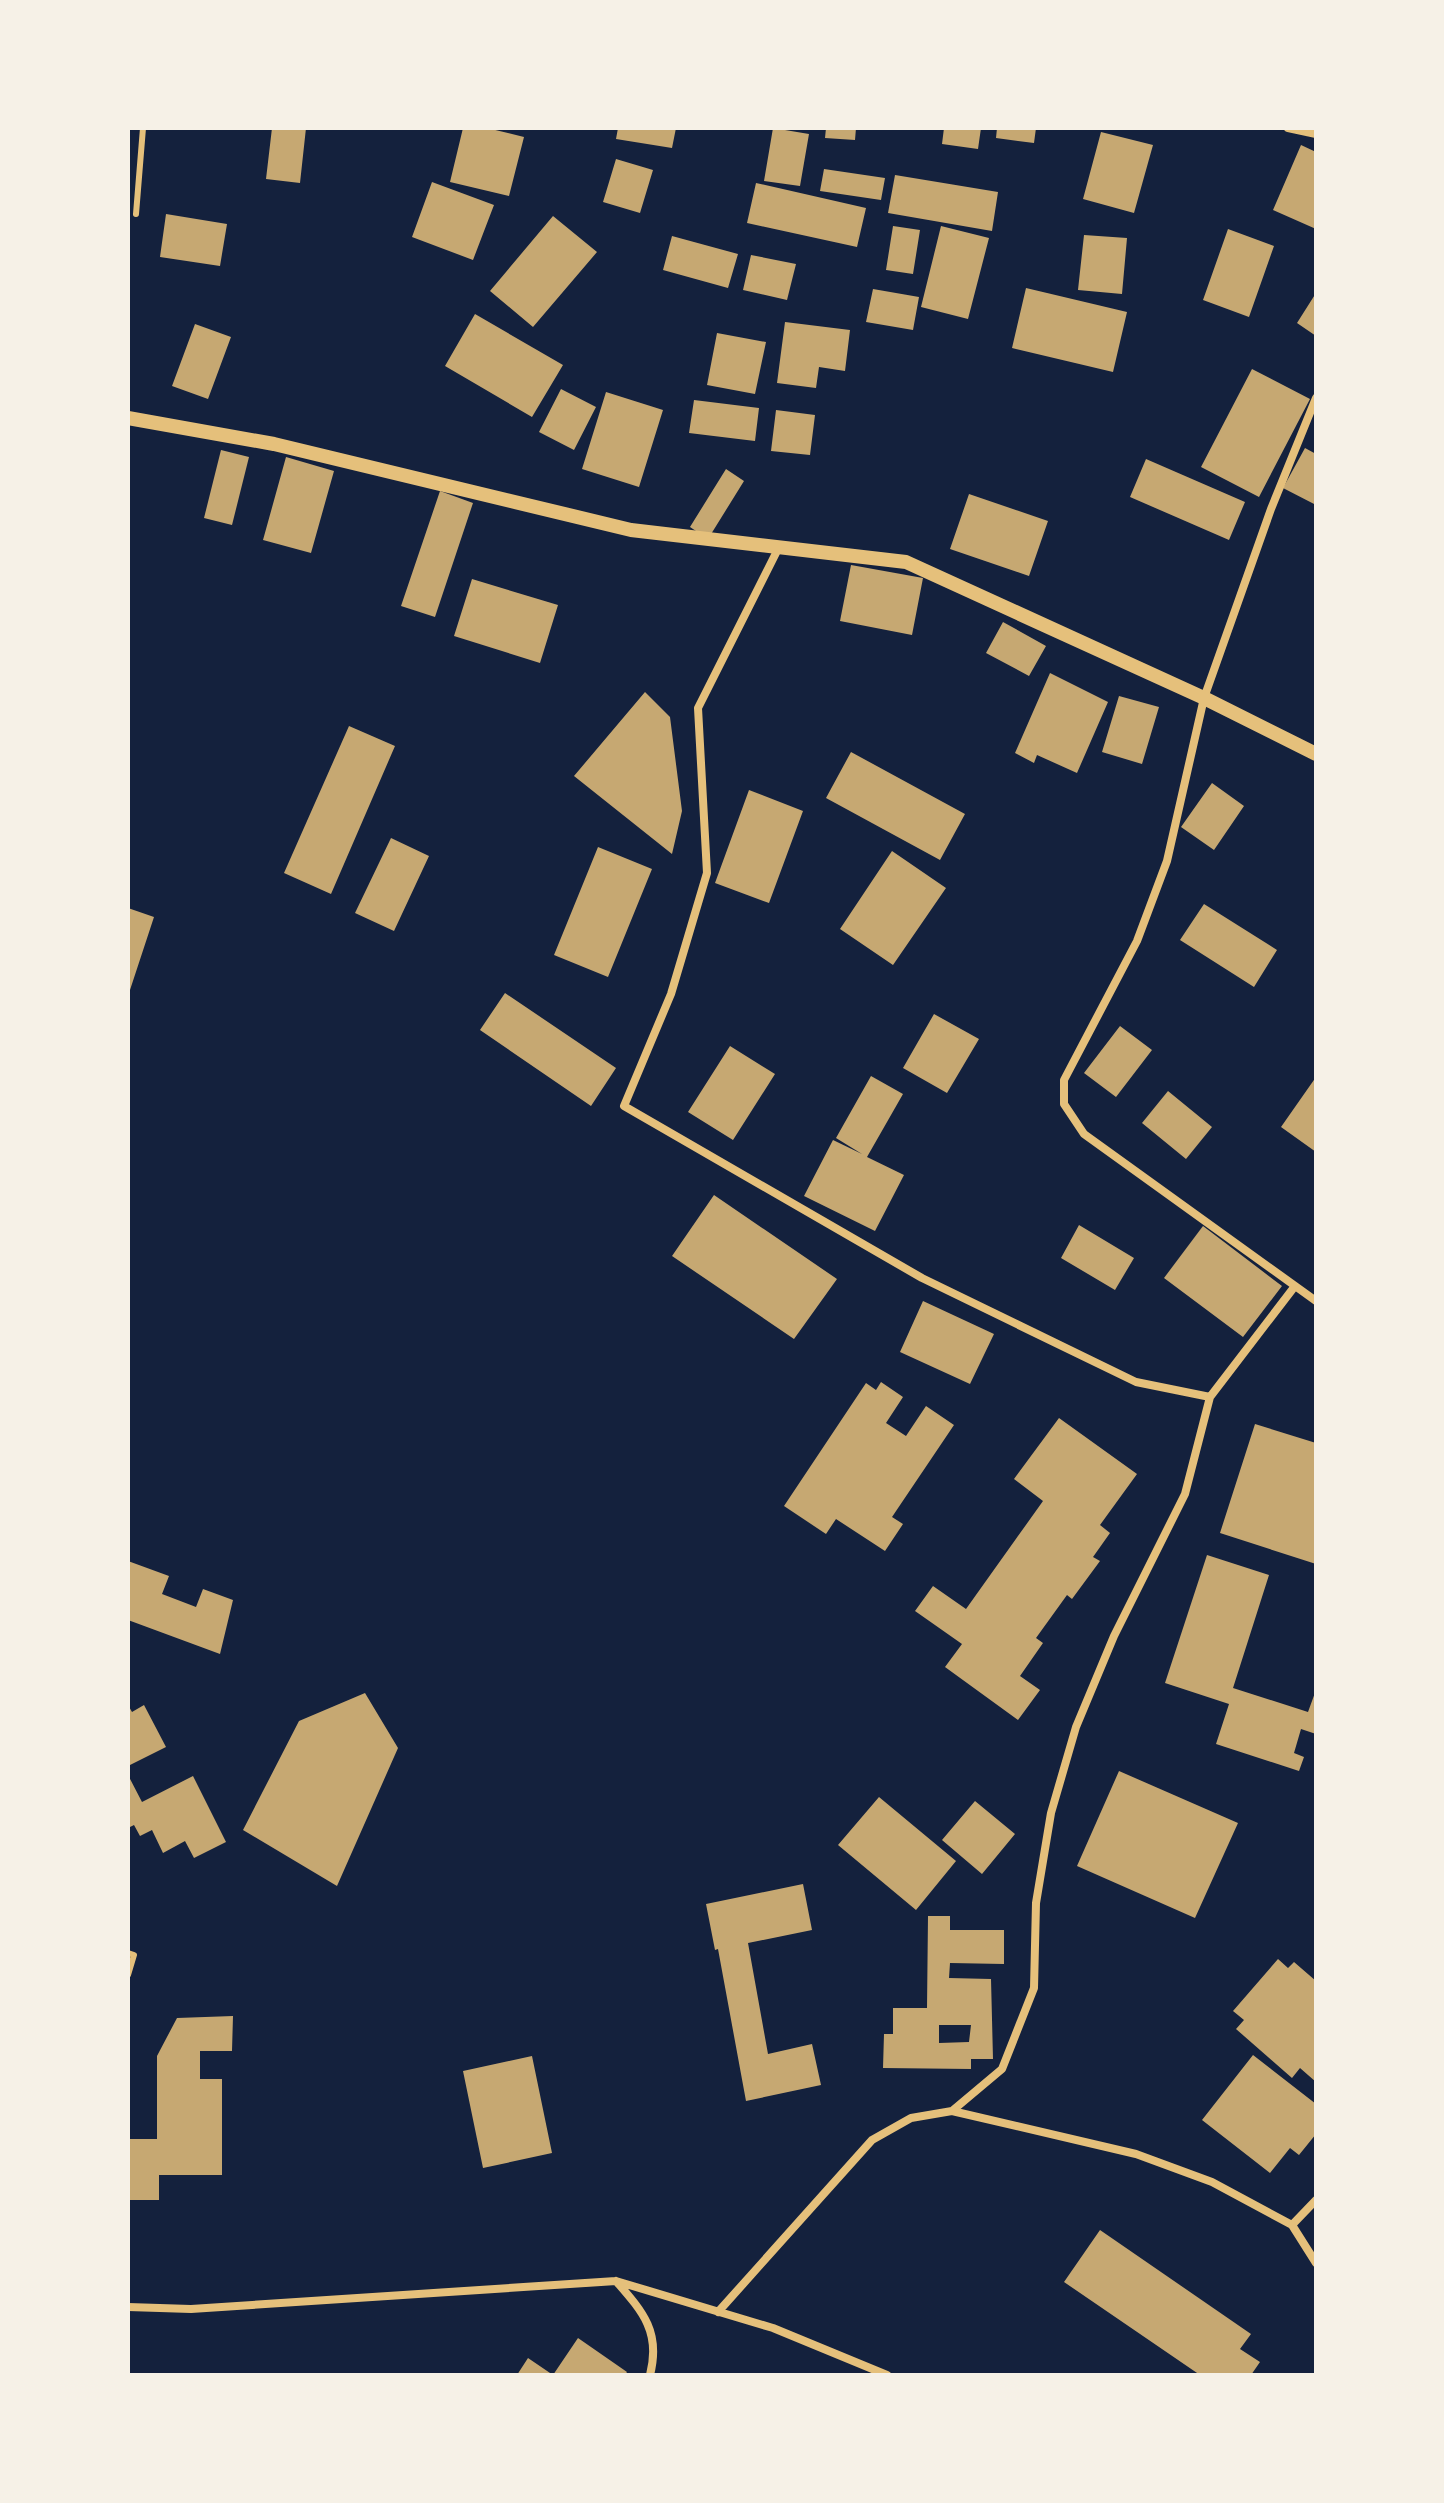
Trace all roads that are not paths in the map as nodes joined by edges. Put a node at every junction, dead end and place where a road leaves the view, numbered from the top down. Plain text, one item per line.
1 (143, 128) edge
2 (1288, 128) edge
3 (1316, 134) edge
4 (136, 214) dead end
5 (1316, 398) edge
6 (128, 418) edge
7 (778, 549) junction
8 (1204, 698) junction
9 (1316, 754) edge
10 (1295, 1286) junction
11 (1316, 1301) edge
12 (1210, 1397) junction
13 (128, 1953) edge
14 (128, 1975) edge
15 (952, 2111) junction
16 (1316, 2200) edge
17 (1292, 2225) junction
18 (1316, 2263) edge
19 (616, 2281) junction
20 (128, 2307) edge
21 (718, 2312) junction
22 (650, 2375) edge
23 (887, 2375) edge

1 - 4 lane
2 - 3 street
5 - 8 street
6 - 7 street
7 - 8 street
7 - 12 street
8 - 9 street
8 - 10 street
10 - 11 street
10 - 12 street
12 - 15 street
13 - 14 lane
15 - 17 street
15 - 21 street
16 - 17 street
17 - 18 street
19 - 20 street
19 - 21 street
19 - 22 street
21 - 23 street

